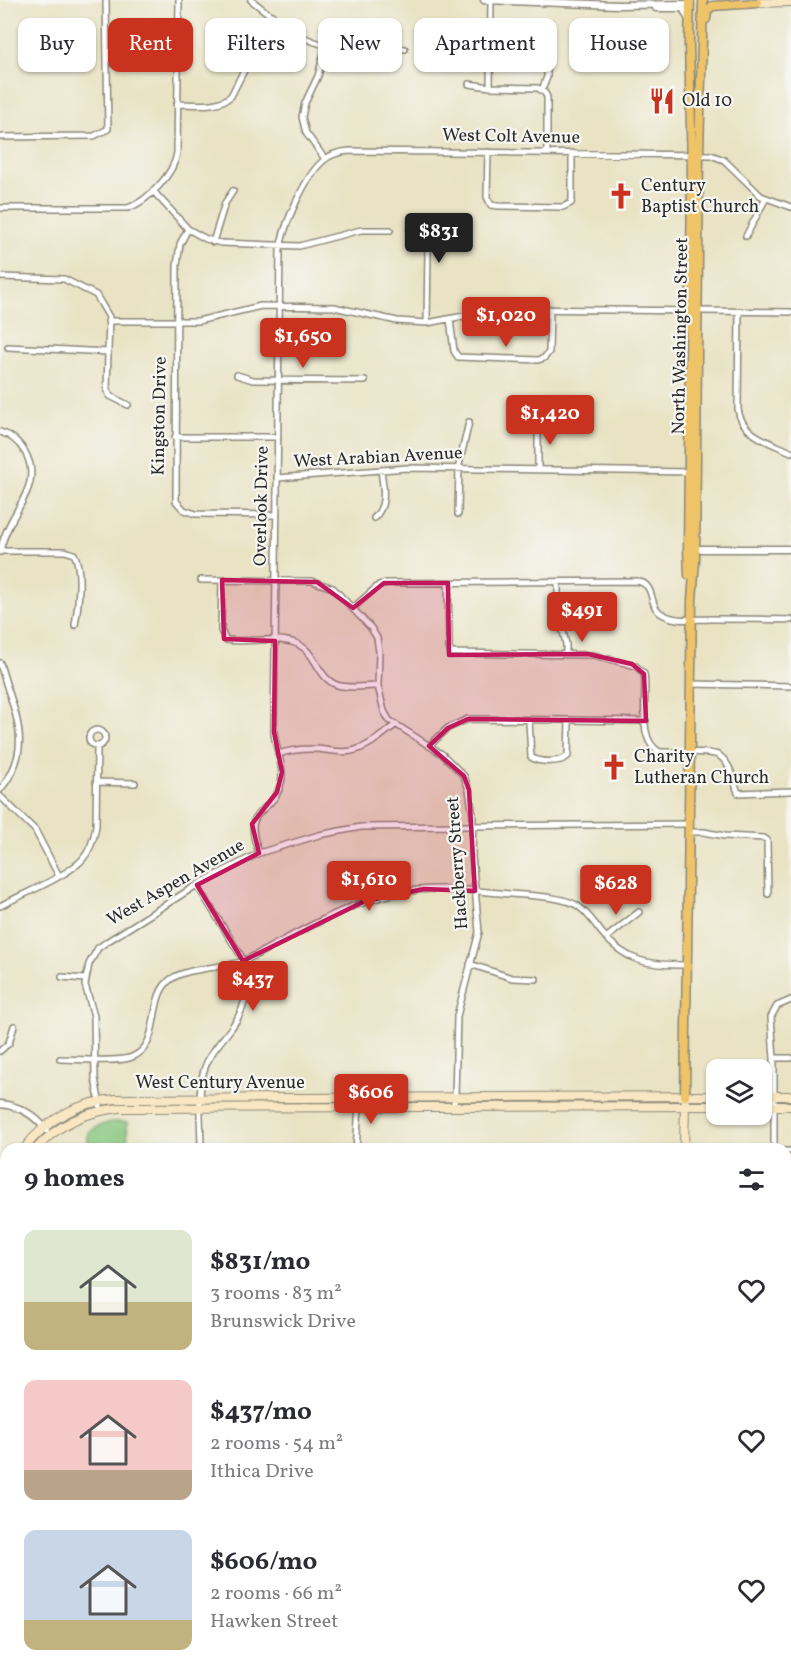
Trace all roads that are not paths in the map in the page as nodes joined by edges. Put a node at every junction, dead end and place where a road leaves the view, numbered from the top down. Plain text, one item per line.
1 (106, 0) edge
2 (178, 0) edge
3 (251, 0) edge
4 (488, 0) edge
5 (636, 0) edge
6 (696, 2) edge
7 (791, 2) edge
8 (718, 3) joint
9 (757, 3) junction
10 (599, 4) junction
11 (272, 15) junction
12 (489, 18) edge
13 (689, 35) junction
14 (318, 42) edge
15 (402, 49) edge
16 (405, 49) dead end
17 (319, 72) edge
18 (490, 72) edge
19 (547, 72) edge
20 (470, 84) dead end
21 (490, 87) junction
22 (542, 90) junction
23 (701, 97) junction
24 (177, 104) junction
25 (701, 114) junction
26 (0, 137) edge
27 (488, 152) junction
28 (547, 153) junction
29 (572, 153) junction
30 (695, 155) junction
31 (325, 159) junction
32 (153, 191) junction
33 (233, 191) dead end
34 (766, 198) junction
35 (791, 207) edge
36 (0, 208) edge
37 (188, 228) junction
38 (410, 229) dead end
39 (390, 230) dead end
40 (746, 236) dead end
41 (213, 242) junction
42 (281, 245) junction
43 (0, 277) edge
44 (279, 306) junction
45 (550, 309) junction
46 (697, 311) junction
47 (739, 311) junction
48 (791, 312) edge
49 (450, 319) junction
50 (108, 321) junction
51 (176, 322) junction
52 (427, 323) junction
53 (8, 347) dead end
54 (108, 352) junction
55 (237, 375) dead end
56 (278, 380) junction
57 (365, 381) dead end
58 (128, 405) dead end
59 (469, 422) dead end
60 (538, 423) dead end
61 (0, 432) edge
62 (175, 437) junction
63 (278, 437) junction
64 (791, 452) edge
65 (459, 469) junction
66 (538, 469) junction
67 (381, 470) junction
68 (692, 472) junction
69 (277, 478) junction
70 (458, 514) dead end
71 (277, 515) junction
72 (374, 518) dead end
73 (691, 549) junction
74 (791, 549) edge
75 (0, 553) edge
76 (201, 580) dead end
77 (222, 580) junction
78 (276, 581) junction
79 (558, 582) junction
80 (448, 583) junction
81 (353, 608) junction
82 (691, 619) junction
83 (791, 620) edge
84 (75, 625) dead end
85 (275, 641) junction
86 (566, 655) junction
87 (0, 666) edge
88 (690, 684) junction
89 (378, 686) junction
90 (791, 686) edge
91 (529, 720) junction
92 (568, 720) junction
93 (646, 721) junction
94 (395, 725) junction
95 (96, 746) dead end
96 (429, 746) junction
97 (690, 753) junction
98 (278, 754) junction
99 (96, 782) junction
100 (135, 783) dead end
101 (0, 790) edge
102 (791, 791) edge
103 (0, 796) edge
104 (473, 825) junction
105 (688, 828) junction
106 (258, 853) junction
107 (58, 876) junction
108 (197, 885) junction
109 (475, 891) junction
110 (768, 894) dead end
111 (1, 903) edge
112 (639, 912) dead end
113 (606, 938) junction
114 (243, 961) junction
115 (471, 964) junction
116 (686, 965) junction
117 (62, 977) dead end
118 (85, 979) junction
119 (536, 979) dead end
120 (791, 1000) edge
121 (14, 1026) dead end
122 (0, 1051) edge
123 (774, 1058) junction
124 (791, 1058) edge
125 (60, 1059) dead end
126 (95, 1059) junction
127 (685, 1096) junction
128 (706, 1096) edge
129 (774, 1096) junction
130 (791, 1096) edge
131 (360, 1097) junction
132 (455, 1097) junction
133 (201, 1098) junction
134 (99, 1101) junction
135 (0, 1104) edge
136 (684, 1106) junction
137 (706, 1106) edge
138 (774, 1106) junction
139 (791, 1106) edge
140 (453, 1107) junction
141 (201, 1108) junction
142 (359, 1108) junction
143 (101, 1111) junction
144 (44, 1127) junction
145 (50, 1135) junction
146 (29, 1143) edge
147 (42, 1143) edge
148 (201, 1143) edge
149 (356, 1143) edge
150 (684, 1143) edge
151 (774, 1143) edge

1 - 26 street
2 - 24 street
3 - 11 street
4 - 10 street
4 - 12 street
5 - 10 street
6 - 8 main road
6 - 10 street
6 - 13 main road, North Washington Street
6 - 23 main road, North Washington Street
6 - 25 main road
7 - 9 main road
8 - 9 main road
9 - 23 main road
10 - 13 street
11 - 14 street
11 - 24 street
13 - 30 main road, North Washington Street
15 - 16 street
17 - 31 street
18 - 21 street
19 - 22 street
20 - 21 street
21 - 22 street
22 - 28 street
23 - 25 main road, North Washington Street
24 - 32 street
25 - 30 main road, North Washington Street
27 - 28 street, West Colt Avenue
27 - 29 street
27 - 31 street, West Colt Avenue
28 - 29 street, West Colt Avenue
29 - 30 street, West Colt Avenue
30 - 34 street, West Colt Avenue
30 - 46 main road, North Washington Street
31 - 42 street, Overlook Drive
32 - 36 street
32 - 37 street
33 - 41 street
34 - 35 street, West Colt Avenue
34 - 40 street
37 - 41 street
37 - 51 street, Kingston Drive
38 - 52 street
39 - 42 street
41 - 42 street
42 - 44 street, Overlook Drive
43 - 50 street
44 - 51 street
44 - 52 street
44 - 56 street, Overlook Drive
45 - 46 street
45 - 49 street
45 - 49 street
46 - 47 street
46 - 68 main road, North Washington Street
47 - 48 street
47 - 64 street
49 - 52 street
50 - 51 street
50 - 54 street
51 - 62 street, Kingston Drive
53 - 54 street
54 - 58 street
55 - 56 street
56 - 57 street
56 - 63 street, Overlook Drive
59 - 65 street
60 - 66 street
61 - 75 street
62 - 63 street
62 - 71 street, Kingston Drive
63 - 69 street, Overlook Drive
65 - 66 street, West Arabian Avenue
65 - 67 street, West Arabian Avenue
65 - 70 street
66 - 68 street, West Arabian Avenue
67 - 69 street, West Arabian Avenue
67 - 72 street
68 - 73 main road, North Washington Street
69 - 71 street, Overlook Drive
71 - 78 street, Overlook Drive
73 - 74 street
73 - 82 main road, North Washington Street
75 - 84 street
76 - 77 street, Hackberry Street
77 - 78 street, Hackberry Street
77 - 85 street
78 - 81 street, Hackberry Street
78 - 85 street, Overlook Drive
79 - 80 street
79 - 82 street
79 - 86 street
80 - 81 street
80 - 86 street
81 - 89 street, Hackberry Street
82 - 83 street
82 - 88 main road, North Washington Street
85 - 89 street
85 - 98 street, Overlook Drive
86 - 93 street
87 - 101 street
88 - 90 street
88 - 97 main road, North Washington Street
89 - 94 street, Hackberry Street
91 - 92 street
91 - 92 street
91 - 96 street
92 - 93 street
93 - 97 street
94 - 96 street, Hackberry Street
94 - 98 street
95 - 99 street
96 - 104 street, Hackberry Street
97 - 102 street
97 - 105 main road, North Washington Street
98 - 106 street, Overlook Drive
99 - 100 street
99 - 107 street
103 - 107 street
104 - 105 street, West Aspen Avenue
104 - 106 street, West Aspen Avenue
104 - 109 street, Hackberry Street
105 - 110 street, West Aspen Avenue
105 - 116 main road, North Washington Street
106 - 108 street, West Aspen Avenue
107 - 111 street
108 - 114 street
108 - 118 street, West Aspen Avenue
109 - 113 street
109 - 114 street
109 - 115 street, Hackberry Street
112 - 113 street
113 - 116 street
114 - 126 street
114 - 133 street
115 - 119 street
115 - 132 street, Hackberry Street
116 - 127 main road, North Washington Street
117 - 118 street
118 - 126 street
120 - 123 street
121 - 122 street
123 - 124 street
123 - 129 street
125 - 126 street
126 - 134 street
127 - 128 main road, West Century Avenue
127 - 132 main road, West Century Avenue
127 - 136 main road, North Washington Street
129 - 130 main road
129 - 138 street
131 - 132 main road, West Century Avenue
131 - 133 main road, West Century Avenue
131 - 142 street
132 - 140 street, Hackberry Street
133 - 134 main road, West Century Avenue
133 - 141 street
134 - 143 street
134 - 144 main road, West Century Avenue
135 - 144 street
136 - 137 main road, West Century Avenue
136 - 140 main road, West Century Avenue
136 - 150 main road, North Washington Street
138 - 139 main road
138 - 151 street
140 - 142 main road, West Century Avenue
141 - 142 main road, West Century Avenue
141 - 143 main road, West Century Avenue
141 - 148 street
142 - 149 street
143 - 145 main road, West Century Avenue
144 - 145 street
144 - 146 main road, West Century Avenue
145 - 147 main road, West Century Avenue

